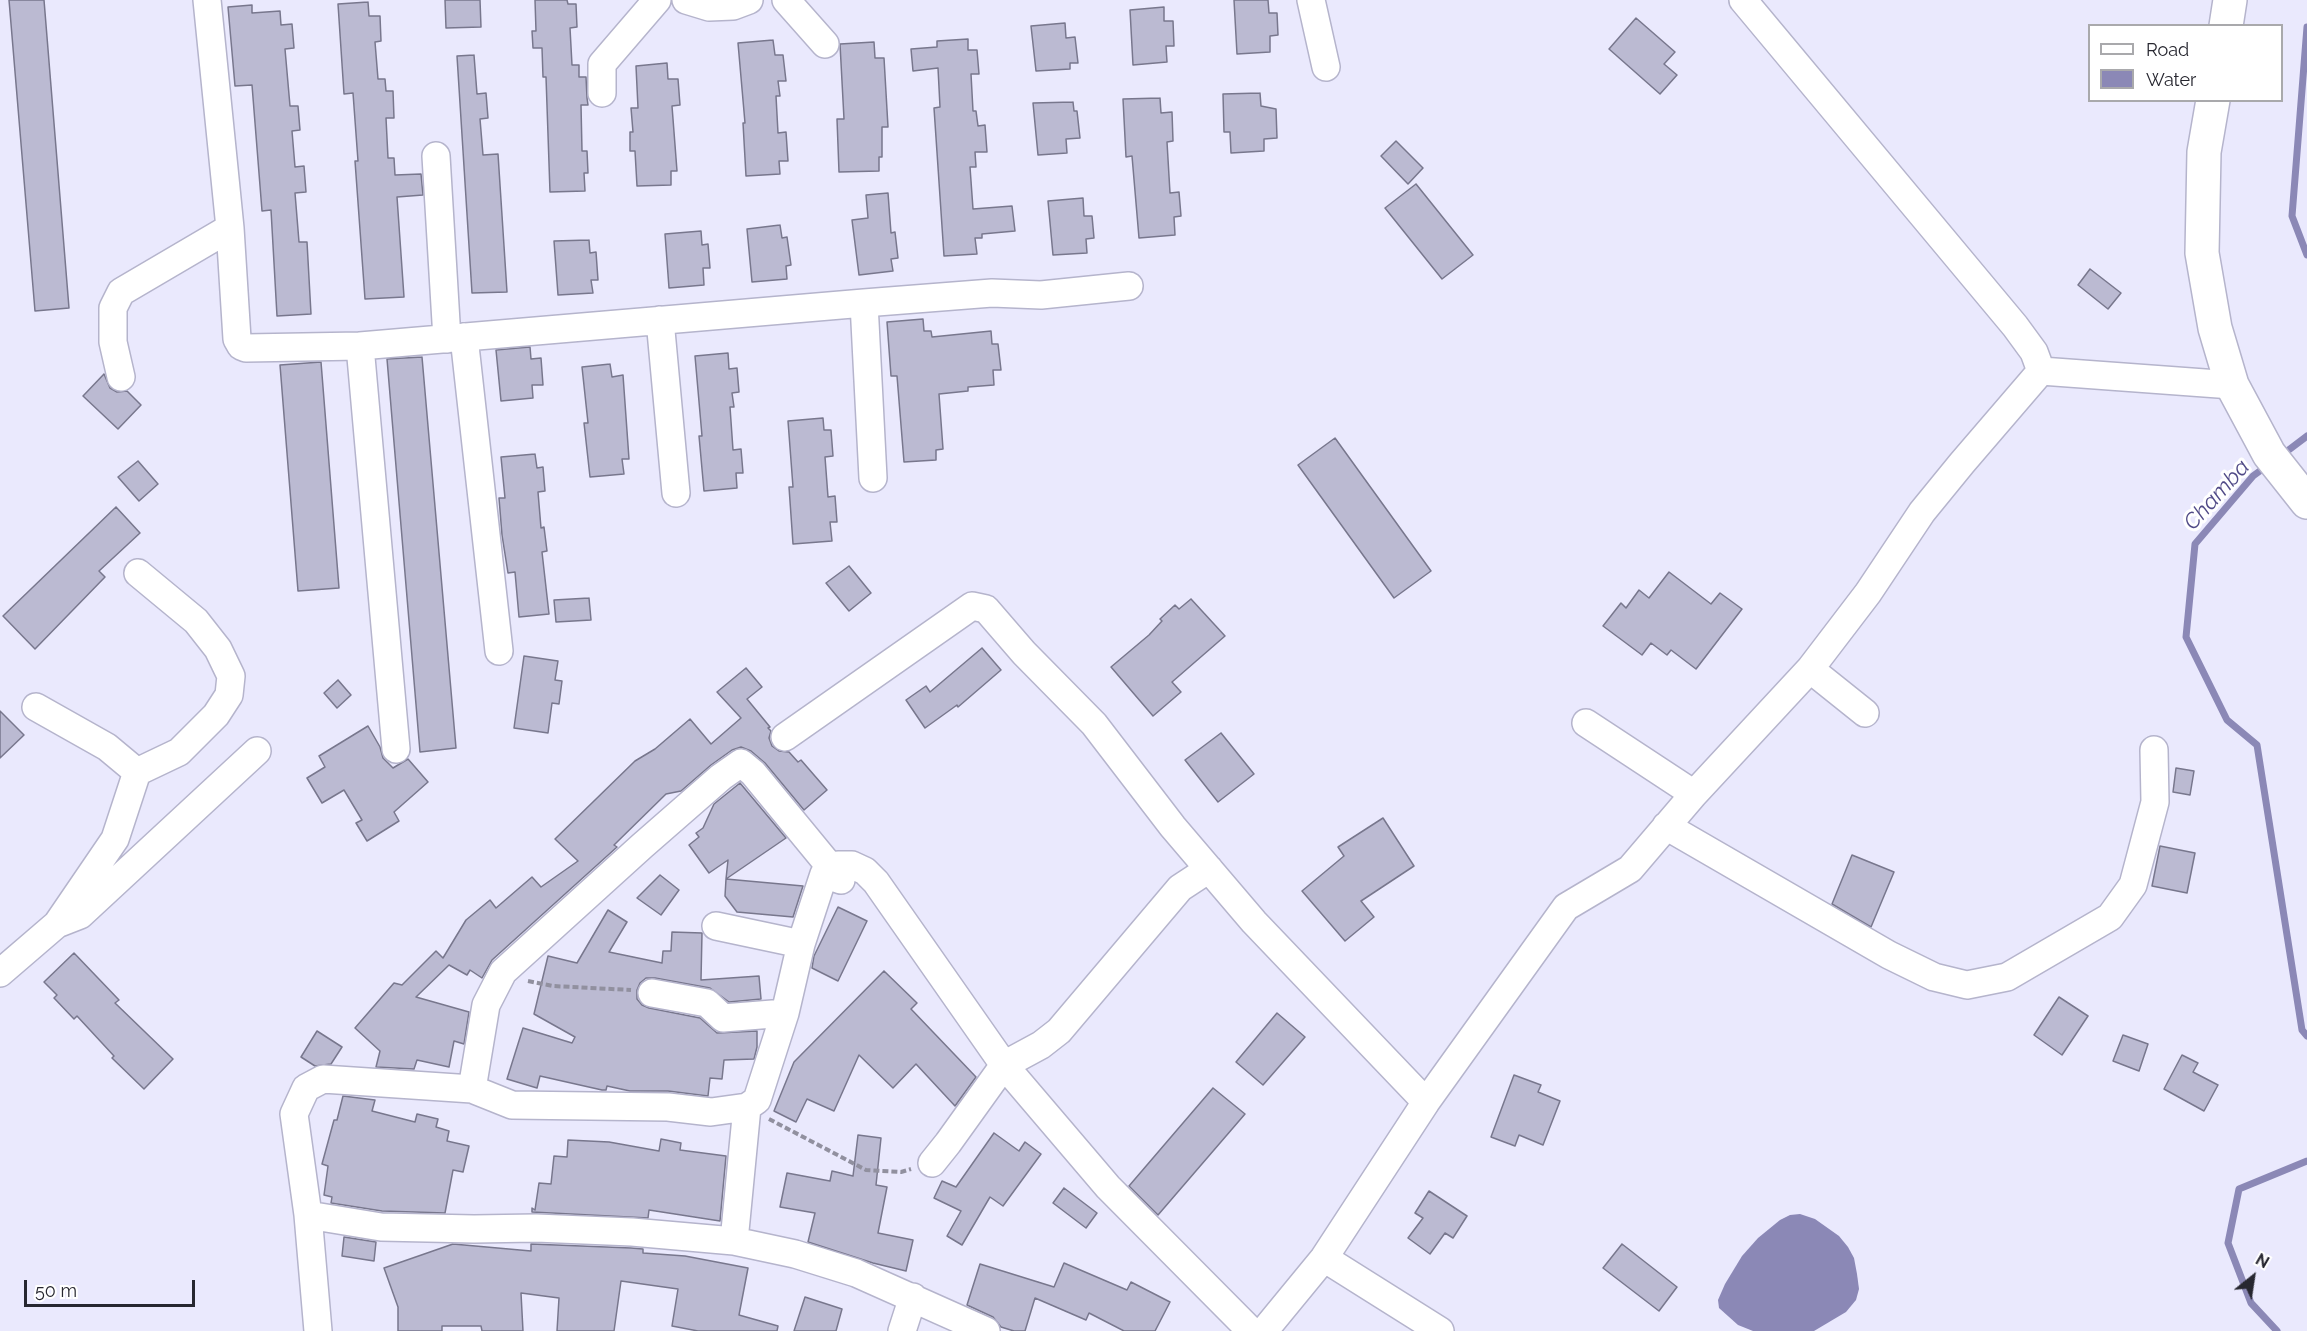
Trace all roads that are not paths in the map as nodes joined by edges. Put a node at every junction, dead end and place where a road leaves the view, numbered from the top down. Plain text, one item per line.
1 (207, 0) edge
2 (657, 0) edge
3 (686, 0) edge
4 (749, 0) edge
5 (786, 0) edge
6 (1311, 0) edge
7 (1743, 0) edge
8 (2230, 0) edge
9 (2226, 24) edge
10 (825, 44) dead end
11 (1326, 67) dead end
12 (602, 93) dead end
13 (2213, 102) edge
14 (436, 156) dead end
15 (230, 228) junction
16 (1129, 286) dead end
17 (864, 303) junction
18 (660, 320) junction
19 (455, 338) junction
20 (360, 346) junction
21 (2041, 371) junction
22 (121, 377) dead end
23 (2232, 385) junction
24 (873, 478) dead end
25 (2288, 478) edge
26 (676, 493) dead end
27 (138, 573) dead end
28 (499, 651) dead end
29 (1810, 669) junction
30 (36, 707) dead end
31 (1864, 712) dead end
32 (1586, 723) dead end
33 (785, 737) dead end
34 (396, 749) dead end
35 (257, 750) dead end
36 (2154, 750) dead end
37 (137, 772) junction
38 (1694, 794) junction
39 (1666, 826) junction
40 (1209, 869) junction
41 (841, 880) junction
42 (57, 924) junction
43 (716, 926) dead end
44 (801, 944) junction
45 (0, 973) edge
46 (652, 993) road end
47 (785, 1012) junction
48 (1004, 1065) junction
49 (472, 1089) junction
50 (1425, 1102) junction
51 (747, 1107) junction
52 (932, 1163) road end
53 (308, 1215) junction
54 (734, 1241) junction
55 (1324, 1258) junction
56 (914, 1297) junction
57 (318, 1331) edge
58 (902, 1331) edge
59 (986, 1331) edge
60 (1251, 1331) edge
61 (1264, 1331) edge
62 (1440, 1331) edge

1 - 15 street
2 - 12 street
3 - 4 street
5 - 10 street
6 - 11 street
7 - 21 street
8 - 9 main road
13 - 23 main road
14 - 19 street
15 - 20 street
15 - 22 street
16 - 17 street
17 - 18 street
17 - 24 street
18 - 19 street
18 - 26 street
19 - 20 street
19 - 28 street
20 - 34 street
21 - 23 street
21 - 29 street
23 - 25 main road
27 - 37 street
29 - 31 street
29 - 38 street
30 - 37 street
32 - 38 street
33 - 40 street
35 - 42 street
36 - 39 street
37 - 42 street
38 - 39 street
39 - 50 street
40 - 48 street
40 - 50 street
41 - 44 street
41 - 48 street
41 - 49 street
42 - 45 street
43 - 44 street
44 - 47 street
46 - 47 street
47 - 51 street
48 - 52 street
48 - 60 street
49 - 51 street
49 - 53 street
50 - 55 street
51 - 54 street
53 - 54 street
53 - 57 street
54 - 56 street
55 - 61 street
55 - 62 street
56 - 58 street
56 - 59 street

